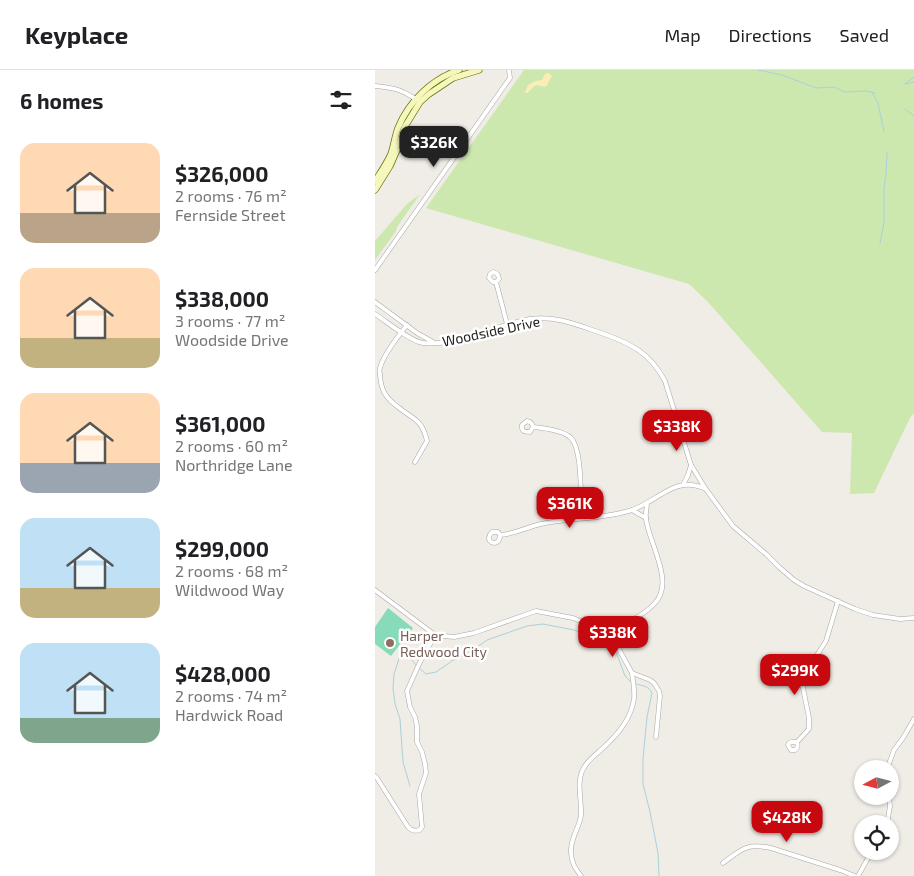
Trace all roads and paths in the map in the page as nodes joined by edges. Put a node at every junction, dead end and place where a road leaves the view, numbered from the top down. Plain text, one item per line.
1 (459, 70) edge
2 (479, 70) edge
3 (509, 70) edge
4 (375, 86) edge
5 (418, 101) junction
6 (375, 181) edge
7 (375, 190) edge
8 (375, 270) edge
9 (496, 282) dead end
10 (375, 302) edge
11 (375, 314) edge
12 (507, 324) junction
13 (407, 325) junction
14 (401, 332) junction
15 (435, 343) junction
16 (533, 427) dead end
17 (415, 462) dead end
18 (691, 465) junction
19 (683, 485) junction
20 (705, 488) junction
21 (647, 503) junction
22 (632, 510) junction
23 (582, 518) junction
24 (646, 518) junction
25 (500, 535) dead end
26 (375, 590) edge
27 (838, 601) junction
28 (914, 618) edge
29 (610, 633) junction
30 (435, 635) junction
31 (632, 673) junction
32 (914, 719) edge
33 (656, 737) dead end
34 (797, 742) dead end
35 (890, 760) edge
36 (375, 776) edge
37 (867, 860) edge
38 (723, 863) dead end
39 (840, 870) junction
40 (581, 876) edge
41 (843, 876) edge
42 (857, 876) edge

1 - 5 main road
2 - 5 main road
3 - 8 street
4 - 5 street
5 - 6 main road
5 - 7 main road
9 - 12 street
10 - 13 street, Woodside Drive
11 - 14 street, Woodside Drive
12 - 15 street, Woodside Drive
12 - 18 street, Woodside Drive
13 - 14 street
13 - 15 street, Woodside Drive
14 - 15 street, Woodside Drive
14 - 17 street
16 - 23 street
18 - 19 street
18 - 20 street, Woodside Drive
19 - 20 street
19 - 21 street
20 - 27 street, Woodside Drive
21 - 22 street
21 - 24 street
22 - 23 street
22 - 24 street
23 - 25 street
24 - 29 street
26 - 30 street
27 - 28 street, Woodside Drive
27 - 34 street
29 - 30 street
29 - 31 street
30 - 36 street
31 - 33 street
31 - 40 street
32 - 35 street
37 - 42 street
38 - 39 street
39 - 41 street
39 - 42 street

